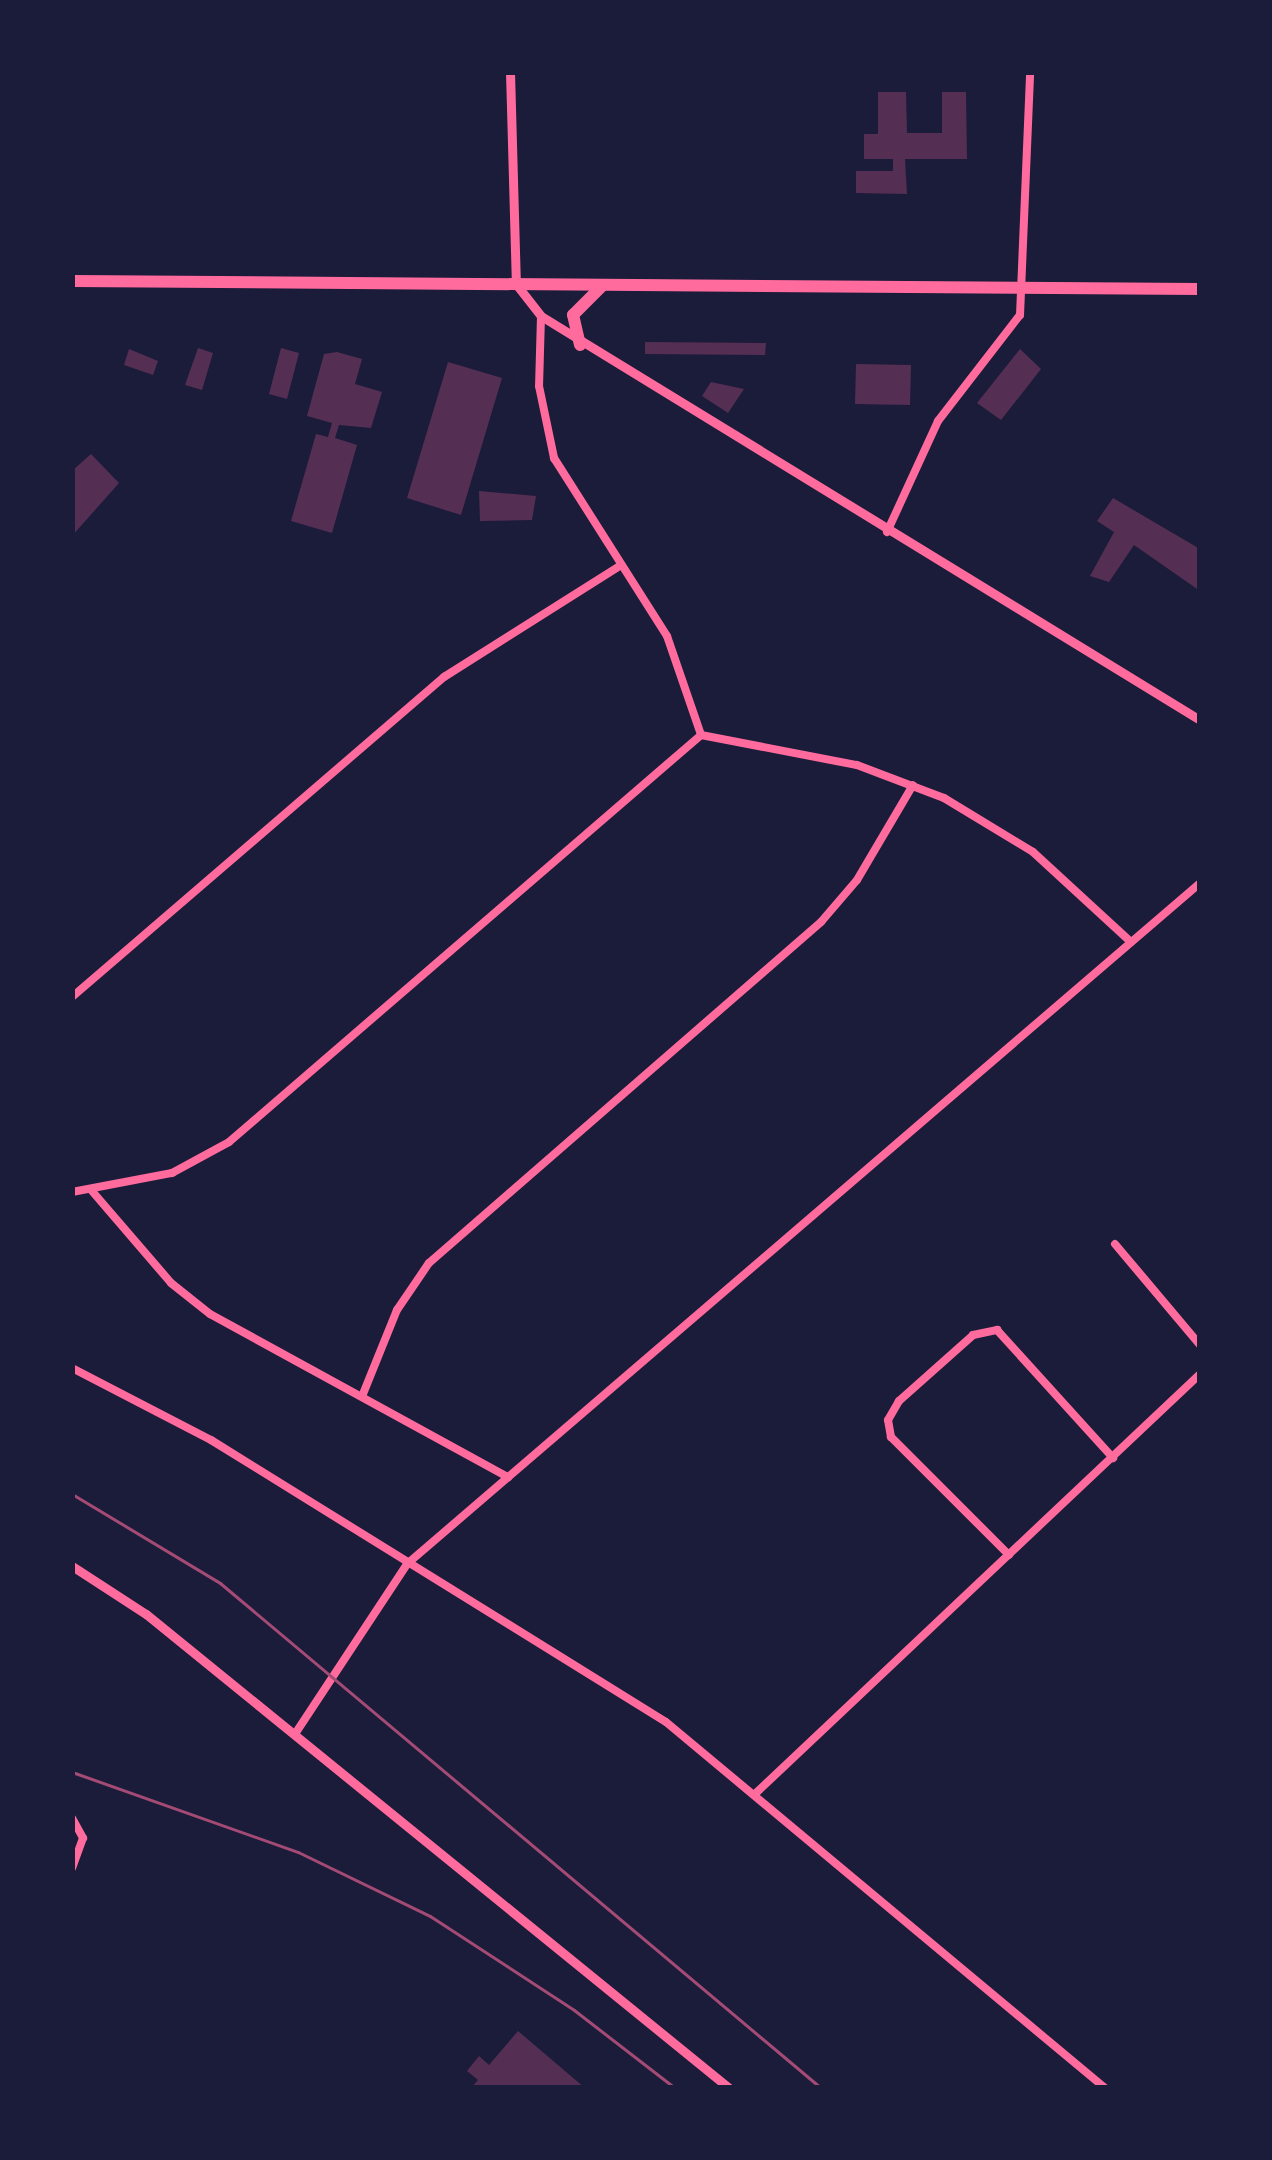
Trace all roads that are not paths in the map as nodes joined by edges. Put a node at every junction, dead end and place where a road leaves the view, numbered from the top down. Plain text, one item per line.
1 (510, 72) edge
2 (1030, 72) edge
3 (72, 281) edge
4 (516, 284) junction
5 (603, 285) junction
6 (1200, 289) edge
7 (1024, 294) junction
8 (541, 316) junction
9 (580, 346) junction
10 (887, 532) junction
11 (621, 565) junction
12 (1200, 720) edge
13 (701, 735) junction
14 (913, 785) junction
15 (1200, 883) edge
16 (1131, 942) junction
17 (72, 997) edge
18 (92, 1191) junction
19 (72, 1192) edge
20 (1115, 1244) dead end
21 (1200, 1345) edge
22 (72, 1368) edge
23 (1200, 1374) edge
24 (363, 1394) junction
25 (1113, 1458) junction
26 (508, 1477) junction
27 (1009, 1555) junction
28 (407, 1564) junction
29 (72, 1566) edge
30 (295, 1734) junction
31 (756, 1794) junction
32 (72, 1818) edge
33 (72, 1868) edge
34 (729, 2088) edge
35 (1105, 2088) edge

1 - 4 street
2 - 7 street
3 - 4 main road
4 - 5 main road
4 - 8 street
5 - 7 main road
5 - 9 main road
6 - 7 main road
7 - 10 street
8 - 9 street
8 - 11 street
9 - 10 street
10 - 12 street
11 - 13 street
11 - 17 street
13 - 14 street
13 - 18 street
14 - 16 street
14 - 24 street
15 - 16 street
16 - 26 street
18 - 19 street
18 - 24 street
20 - 21 street
22 - 28 street
23 - 25 street
24 - 26 street
25 - 27 street
25 - 27 street
26 - 28 street
27 - 31 street
28 - 30 street
28 - 31 street
29 - 30 street
30 - 34 street
31 - 35 street
32 - 33 street

